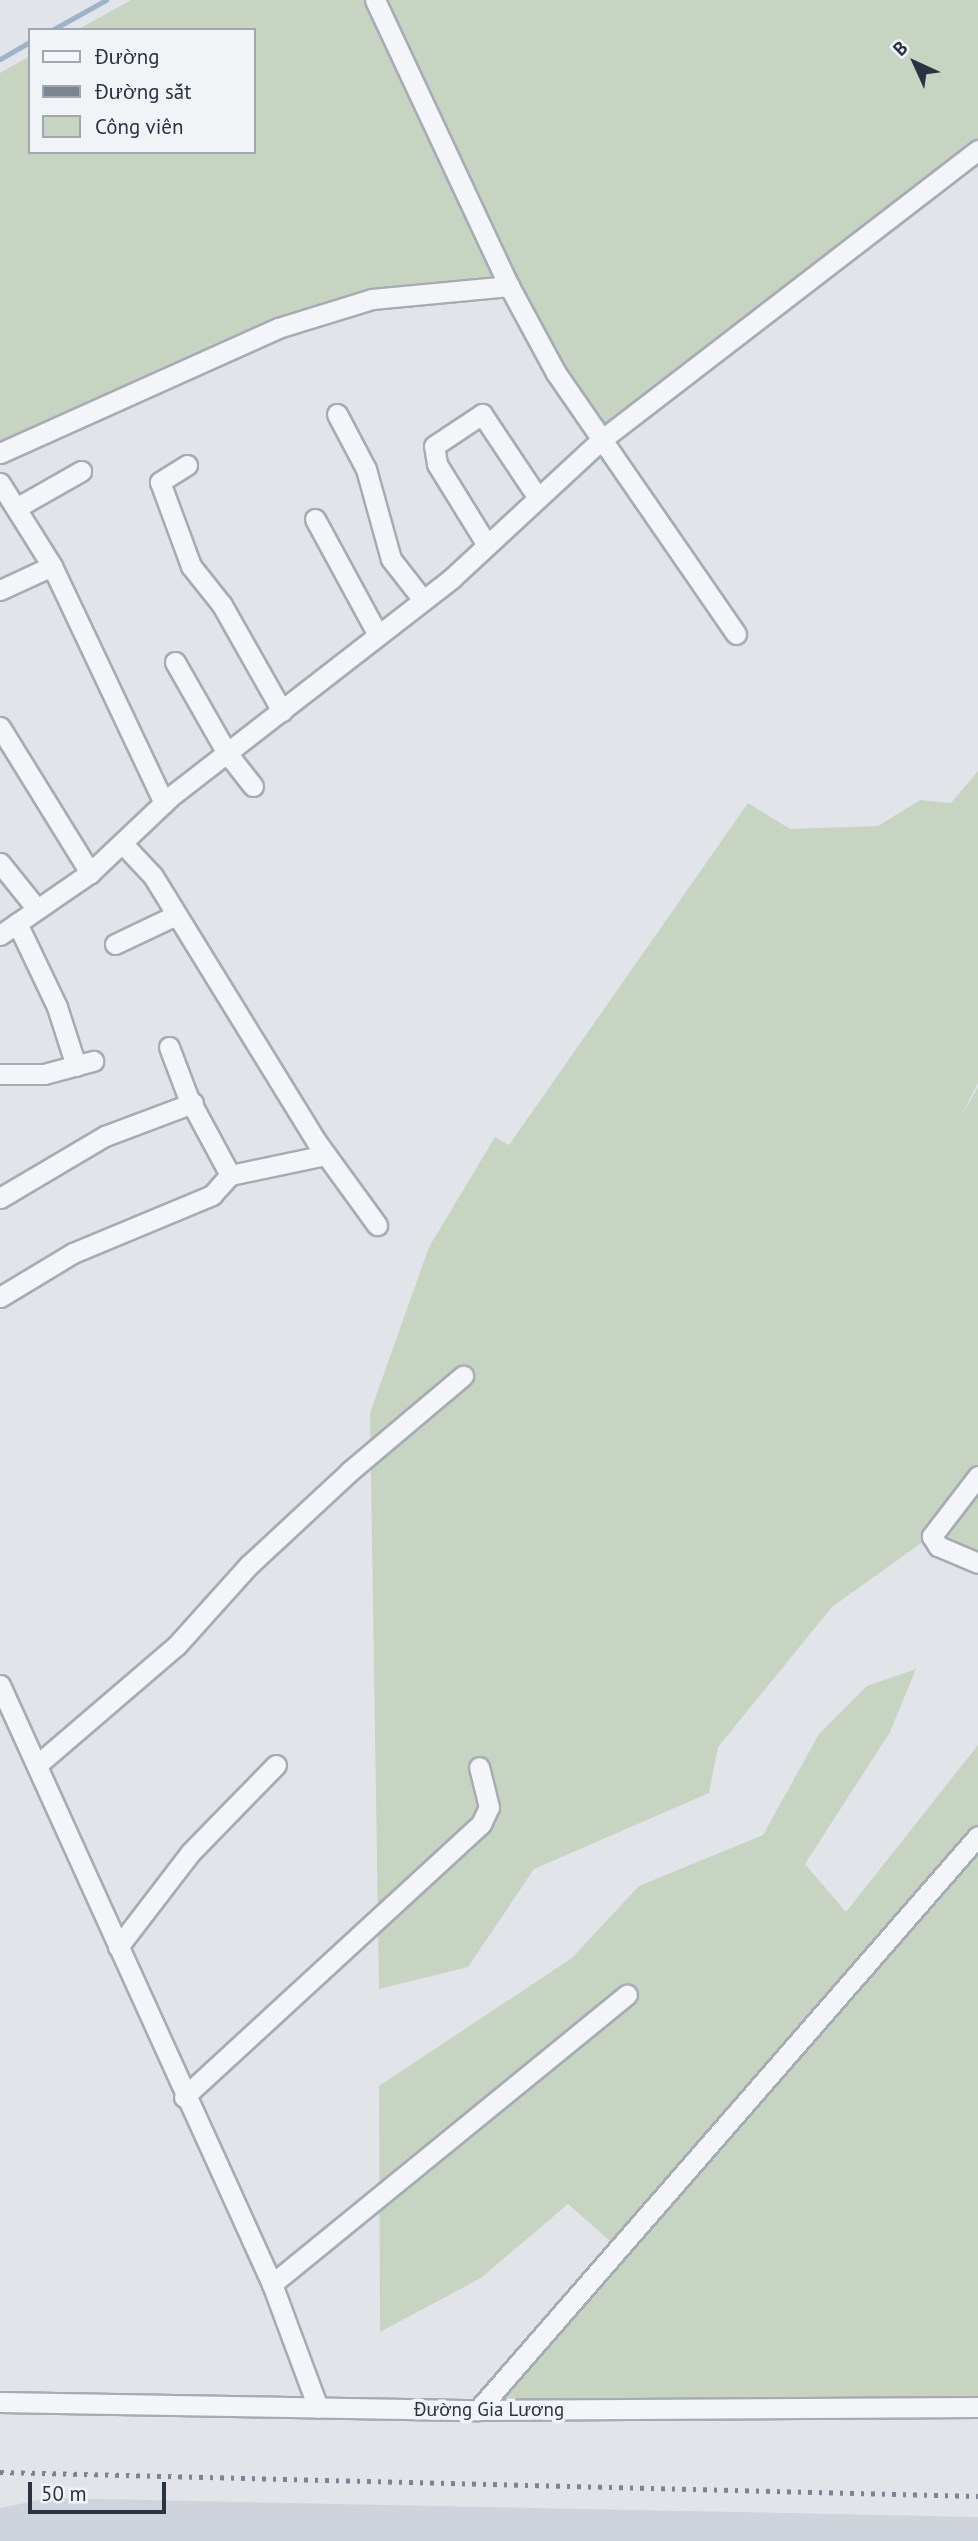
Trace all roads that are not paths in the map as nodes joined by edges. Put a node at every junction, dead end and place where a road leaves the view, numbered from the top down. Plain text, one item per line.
1 (375, 0) edge
2 (978, 150) edge
3 (509, 286) junction
4 (337, 414) dead end
5 (600, 441) junction
6 (0, 453) edge
7 (187, 465) dead end
8 (81, 471) dead end
9 (0, 482) edge
10 (538, 498) junction
11 (16, 508) junction
12 (316, 519) dead end
13 (488, 545) junction
14 (52, 566) junction
15 (0, 590) edge
16 (423, 600) junction
17 (736, 634) dead end
18 (378, 635) junction
19 (175, 662) dead end
20 (282, 710) junction
21 (0, 727) edge
22 (227, 753) junction
23 (253, 786) dead end
24 (164, 803) junction
25 (122, 843) junction
26 (0, 863) edge
27 (90, 873) junction
28 (37, 909) junction
29 (174, 916) junction
30 (17, 923) junction
31 (0, 935) edge
32 (115, 944) dead end
33 (169, 1047) dead end
34 (0, 1074) edge
35 (193, 1102) junction
36 (326, 1154) junction
37 (230, 1175) junction
38 (0, 1198) edge
39 (377, 1225) dead end
40 (0, 1297) edge
41 (463, 1376) dead end
42 (978, 1476) edge
43 (978, 1563) edge
44 (0, 1685) edge
45 (37, 1765) junction
46 (276, 1765) dead end
47 (479, 1767) dead end
48 (978, 1836) edge
49 (118, 1947) junction
50 (627, 1994) dead end
51 (184, 2097) junction
52 (272, 2284) junction
53 (0, 2402) edge
54 (978, 2406) edge
55 (318, 2408) junction
56 (478, 2410) junction

1 - 3 street
2 - 5 street
3 - 5 street
3 - 6 street
4 - 16 street
5 - 10 street
5 - 17 street
7 - 20 street
8 - 11 street
9 - 11 street
10 - 13 street
10 - 13 street
11 - 14 street
12 - 18 street
13 - 16 street
14 - 15 street
14 - 24 street
16 - 18 street
18 - 20 street
19 - 22 street
20 - 22 street
21 - 27 street
22 - 23 street
22 - 24 street
24 - 25 street
25 - 27 street
25 - 29 street
26 - 28 street
27 - 28 street
28 - 30 street
29 - 32 street
29 - 36 street
30 - 31 street
30 - 34 street
33 - 35 street
35 - 37 street
35 - 38 street
36 - 37 street
36 - 39 street
37 - 40 street
41 - 45 street
42 - 43 street
44 - 45 street
45 - 49 street
46 - 49 street
47 - 51 street
48 - 56 street
49 - 51 street
50 - 52 street
51 - 52 street
52 - 55 street
53 - 55 street, Đường Gia Lương
54 - 56 street, Đường Gia Lương
55 - 56 street, Đường Gia Lương

